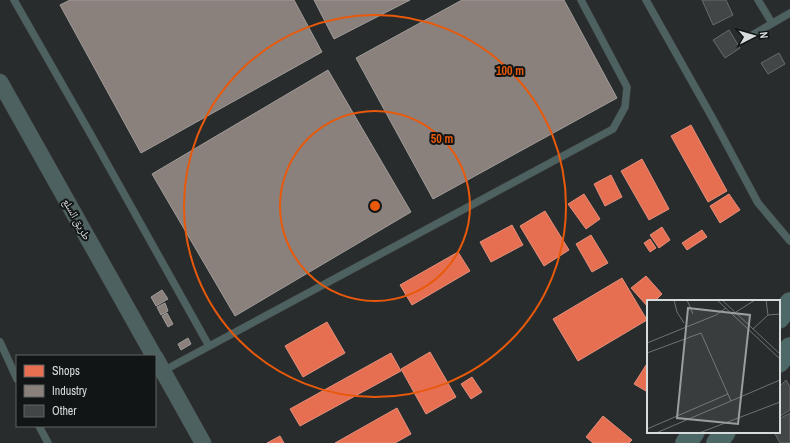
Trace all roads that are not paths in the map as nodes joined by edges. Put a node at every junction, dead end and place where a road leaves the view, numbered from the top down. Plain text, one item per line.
1 (14, 0) edge
2 (581, 0) edge
3 (646, 0) edge
4 (758, 0) edge
5 (790, 13) edge
6 (772, 23) junction
7 (749, 37) dead end
8 (0, 82) edge
9 (790, 241) edge
10 (790, 303) edge
11 (780, 317) edge
12 (0, 342) edge
13 (209, 346) junction
14 (790, 348) edge
15 (154, 355) edge
16 (157, 361) edge
17 (780, 361) edge
18 (16, 376) edge
19 (40, 427) edge
20 (693, 433) edge
21 (724, 433) edge
22 (48, 443) edge
23 (203, 443) edge
24 (686, 443) edge
25 (717, 443) edge

1 - 13 lane
2 - 13 lane
3 - 9 lane
4 - 6 lane
5 - 6 lane
6 - 7 lane
8 - 15 street, طريق السلع
10 - 11 main road
12 - 18 lane
13 - 16 lane
14 - 17 main road
16 - 23 street, طريق السلع
19 - 22 lane
20 - 24 main road
21 - 25 main road

